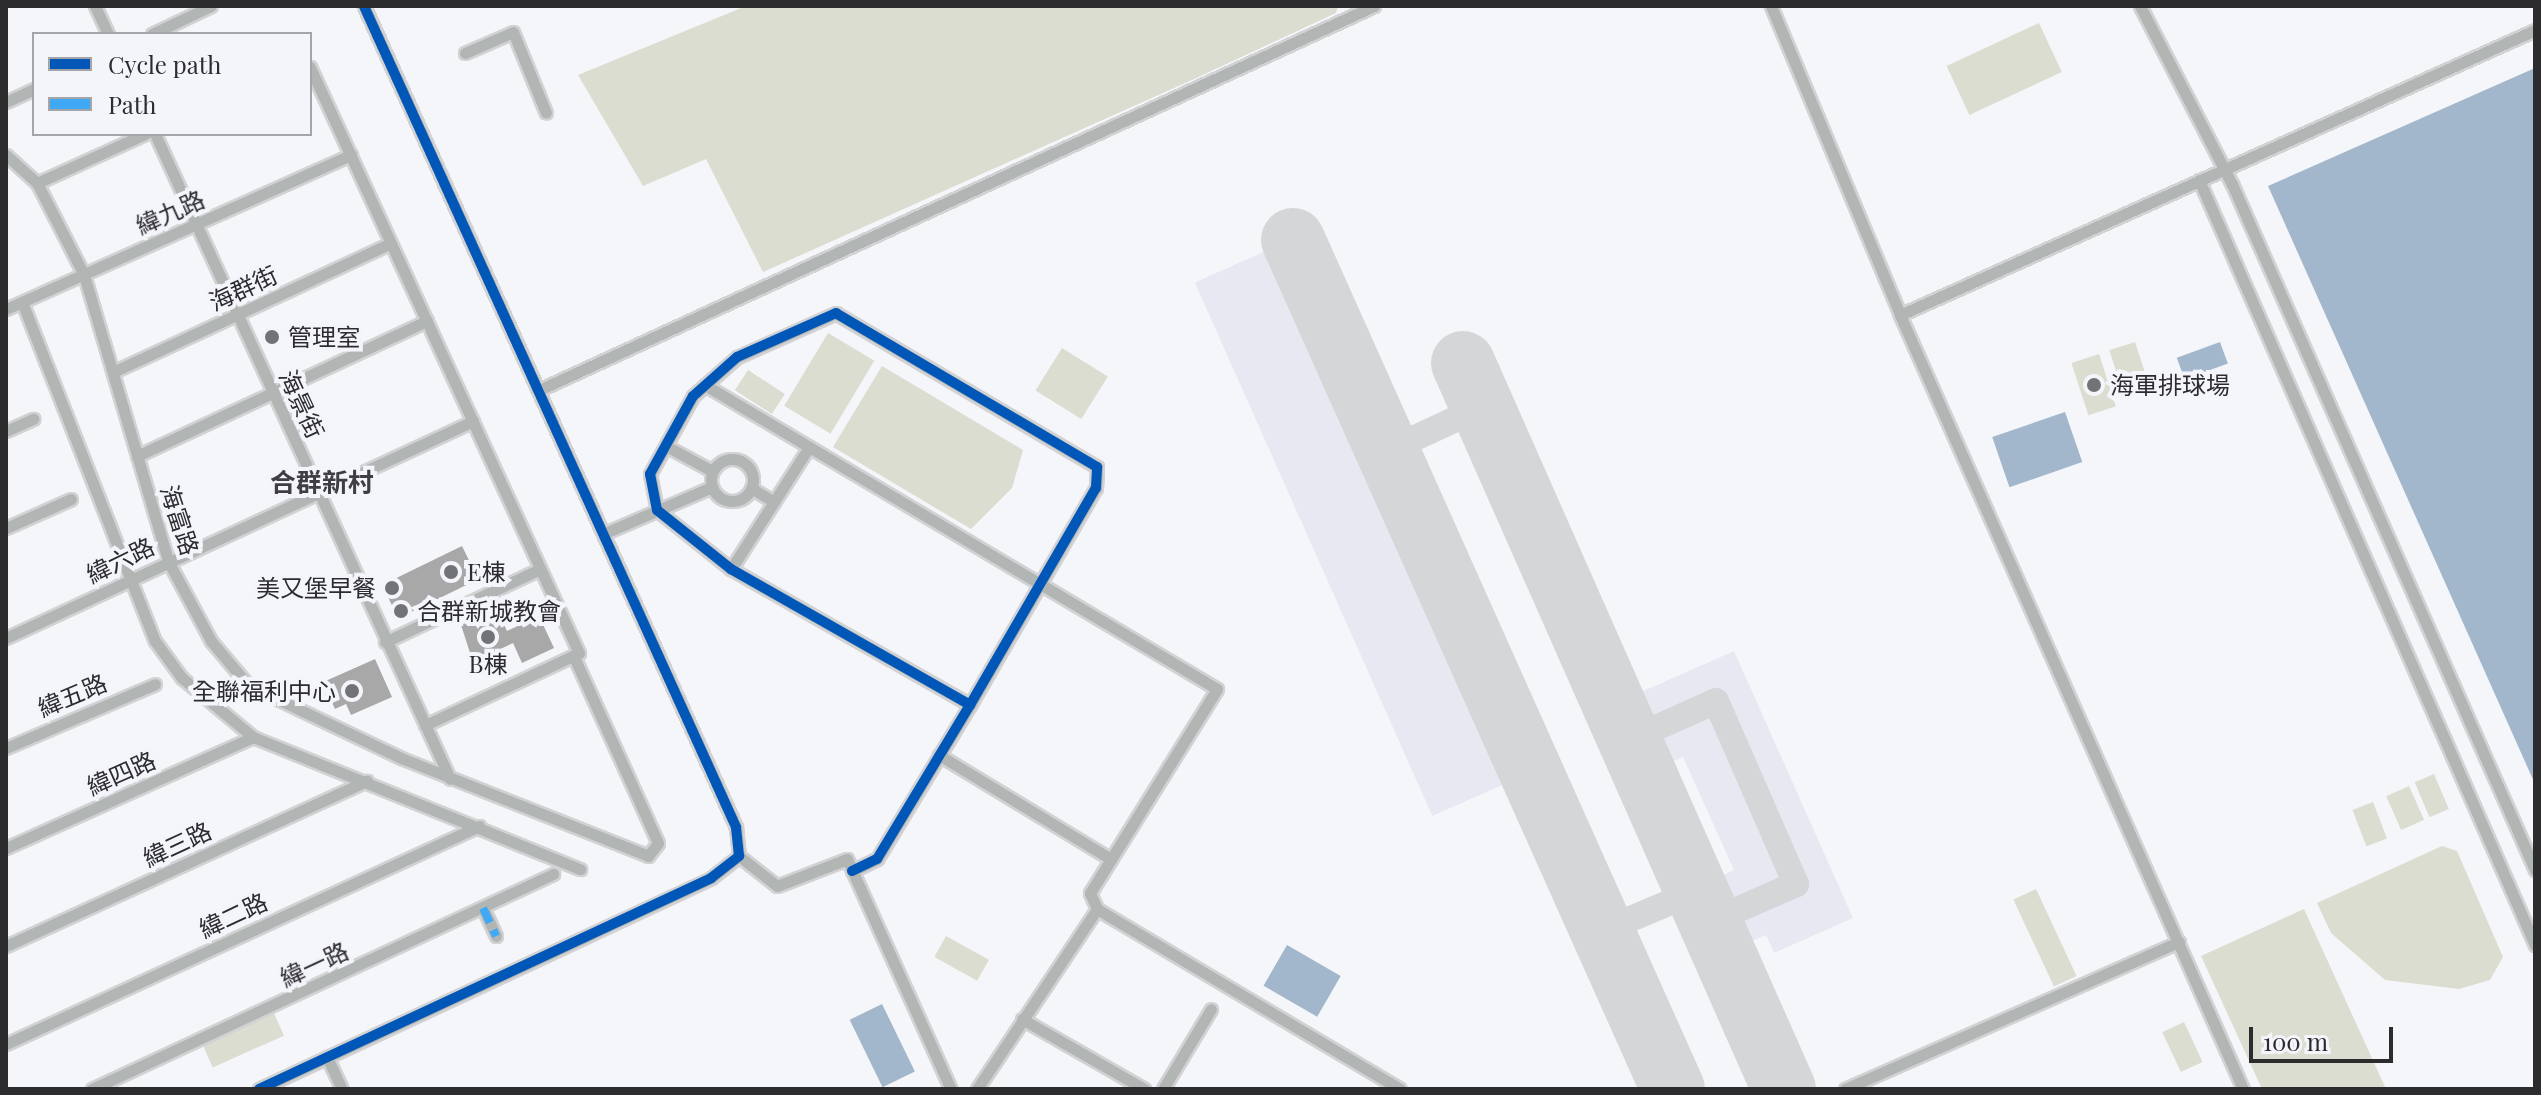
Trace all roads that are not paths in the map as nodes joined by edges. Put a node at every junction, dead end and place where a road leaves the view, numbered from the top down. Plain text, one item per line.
1 (95, 6) edge
2 (211, 6) edge
3 (364, 6) edge
4 (1374, 6) edge
5 (1771, 6) edge
6 (2140, 6) edge
7 (2535, 30) edge
8 (107, 32) edge
9 (156, 32) edge
10 (465, 53) dead end
11 (312, 71) edge
12 (32, 90) edge
13 (6, 102) edge
14 (546, 113) dead end
15 (141, 136) edge
16 (156, 136) edge
17 (6, 155) edge
18 (351, 155) junction
19 (2223, 168) junction
20 (2199, 180) junction
21 (37, 183) junction
22 (195, 225) junction
23 (391, 243) junction
24 (84, 275) junction
25 (22, 302) junction
26 (6, 309) edge
27 (1900, 315) junction
28 (236, 316) junction
29 (427, 321) junction
30 (113, 372) junction
31 (705, 385) junction
32 (539, 390) junction
33 (273, 395) junction
34 (33, 419) dead end
35 (473, 421) junction
36 (6, 431) edge
37 (668, 447) junction
38 (809, 447) junction
39 (137, 456) junction
40 (712, 471) junction
41 (712, 487) junction
42 (751, 488) junction
43 (318, 490) junction
44 (71, 499) dead end
45 (774, 502) junction
46 (657, 510) junction
47 (6, 528) edge
48 (605, 533) junction
49 (168, 561) junction
50 (540, 569) junction
51 (731, 569) junction
52 (130, 581) junction
53 (1039, 583) junction
54 (6, 638) edge
55 (385, 642) junction
56 (576, 654) junction
57 (155, 684) dead end
58 (970, 705) junction
59 (425, 725) junction
60 (253, 737) junction
61 (6, 748) edge
62 (939, 755) junction
63 (450, 779) junction
64 (367, 781) junction
65 (479, 826) junction
66 (6, 848) edge
67 (739, 856) junction
68 (1111, 859) junction
69 (580, 869) dead end
70 (2535, 870) edge
71 (852, 871) junction
72 (553, 874) dead end
73 (483, 908) junction
74 (1097, 909) junction
75 (496, 936) dead end
76 (2179, 942) junction
77 (2535, 945) edge
78 (6, 946) edge
79 (1211, 1009) dead end
80 (1022, 1019) junction
81 (6, 1044) edge
82 (327, 1057) junction
83 (92, 1089) edge
84 (259, 1089) edge
85 (342, 1089) edge
86 (951, 1089) edge
87 (977, 1089) edge
88 (1144, 1089) edge
89 (1163, 1089) edge
90 (1400, 1089) edge
91 (1845, 1089) edge
92 (2243, 1089) edge

1 - 8 street
2 - 9 street
3 - 32 street
4 - 32 street
5 - 27 street
6 - 19 street
7 - 19 street
10 - 14 street
11 - 18 street
12 - 13 street
15 - 21 street
16 - 22 street, 海景街
17 - 21 street, 海富路
18 - 22 street, 緯九路
18 - 23 street
19 - 20 street
19 - 70 street
20 - 27 street
20 - 77 street
21 - 24 street, 海富路
22 - 24 street, 緯九路
22 - 28 street, 海景街
23 - 28 street, 海群街
23 - 29 street
24 - 25 street, 緯九路
24 - 30 street, 海富路
25 - 26 street, 緯九路
25 - 52 street
27 - 76 street
28 - 30 street, 海群街
28 - 33 street, 海景街
29 - 33 street
29 - 35 street
30 - 39 street, 海富路
31 - 37 street
31 - 38 street
31 - 53 street
32 - 48 street
33 - 39 street
33 - 43 street, 海景街
34 - 36 street
35 - 43 street, 緯六路
35 - 50 street
37 - 40 street
37 - 46 street
38 - 45 street
38 - 53 street
39 - 49 street, 海富路
40 - 41 street
40 - 42 street
41 - 42 street
41 - 46 street
42 - 45 street
43 - 49 street, 緯六路
43 - 55 street, 海景街
44 - 47 street
45 - 51 street
46 - 48 street
46 - 51 street
48 - 67 street
49 - 52 street, 緯六路
49 - 63 street, 海富路
50 - 55 street
50 - 56 street
51 - 58 street
52 - 54 street, 緯六路
52 - 60 street
53 - 58 street
53 - 68 street
55 - 59 street, 海景街
56 - 59 street
56 - 63 street, 海富路
57 - 61 street, 緯五路
58 - 62 street
59 - 63 street, 海景街
60 - 64 street
60 - 66 street, 緯四路
62 - 68 street
62 - 71 street
64 - 65 street
64 - 78 street, 緯三路
65 - 69 street
65 - 81 street, 緯二路
67 - 71 street
67 - 82 street
68 - 74 street
71 - 86 street
72 - 73 street, 緯一路
73 - 75 street
73 - 83 street, 緯一路
74 - 80 street
74 - 90 street
76 - 91 street
76 - 92 street
79 - 89 street
80 - 87 street
80 - 88 street
82 - 84 street
82 - 85 street

